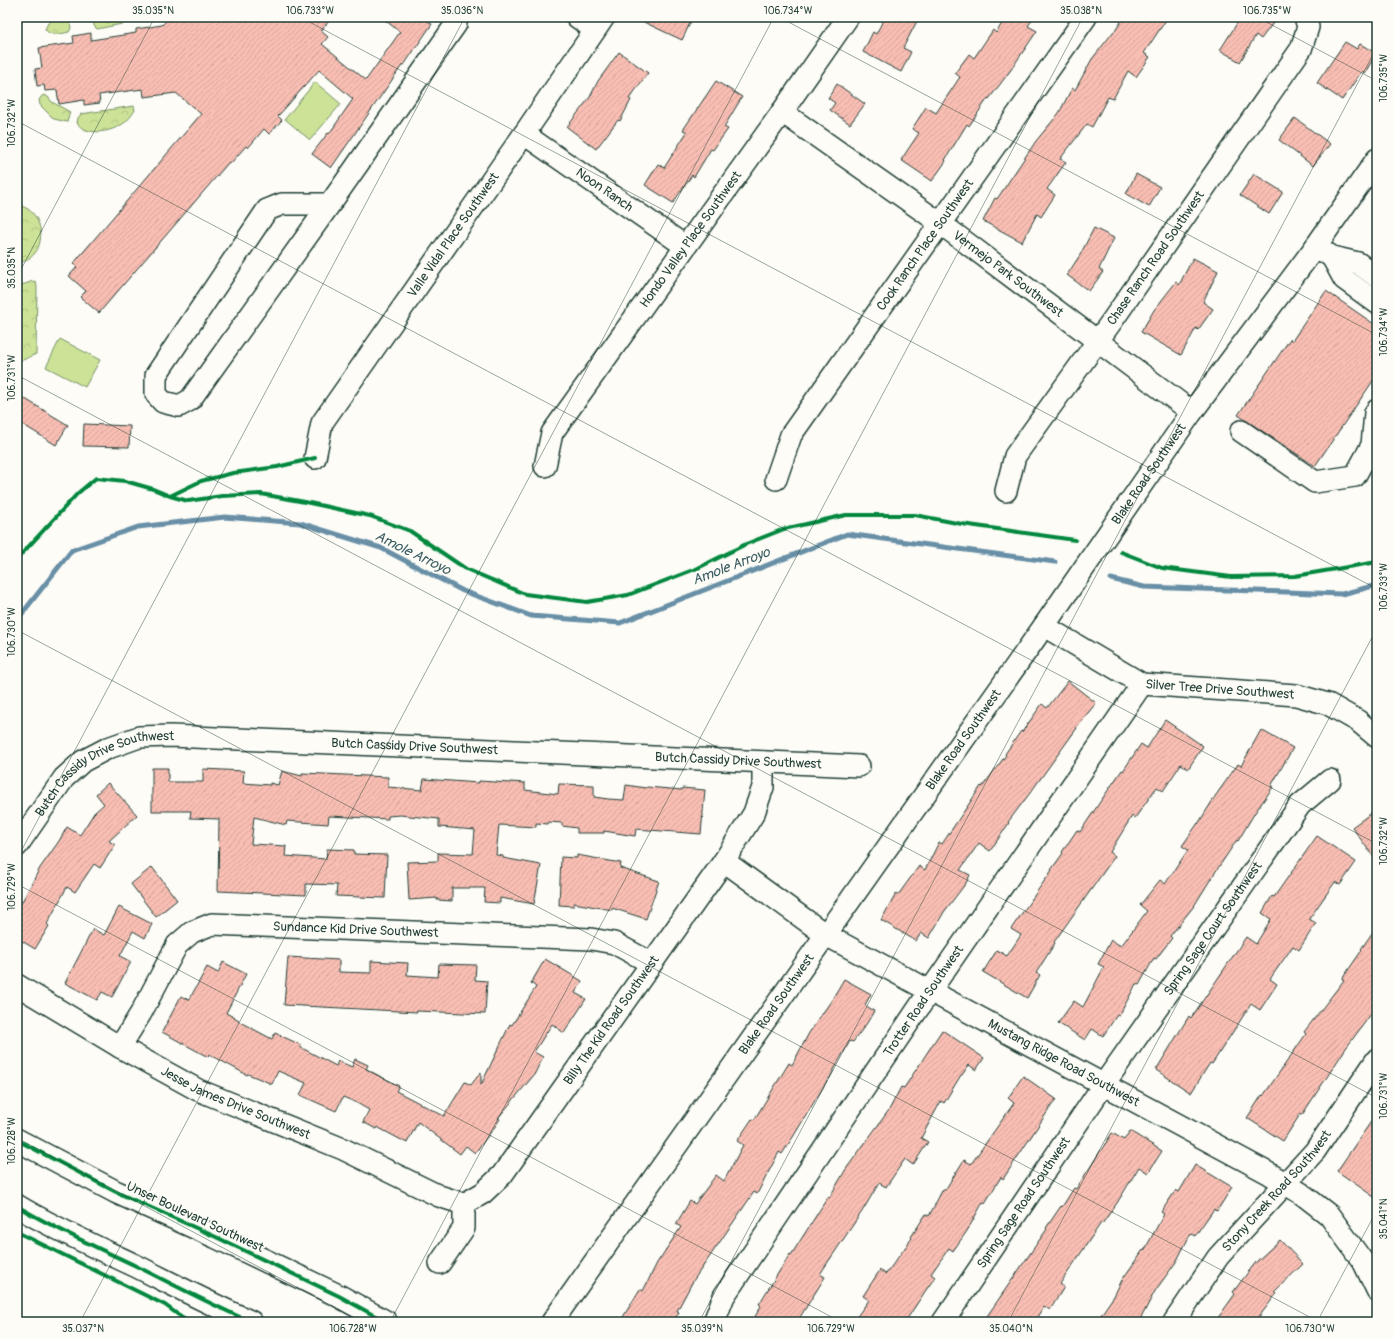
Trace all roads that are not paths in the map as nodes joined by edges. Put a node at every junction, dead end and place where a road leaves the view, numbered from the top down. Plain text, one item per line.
1 (577, 17) edge
2 (848, 17) edge
3 (1086, 17) edge
4 (454, 19) edge
5 (1306, 22) edge
6 (600, 24) edge
7 (782, 112) junction
8 (524, 134) junction
9 (1377, 159) edge
10 (330, 204) junction
11 (940, 223) junction
12 (685, 246) junction
13 (1324, 251) junction
14 (1377, 277) edge
15 (1377, 302) edge
16 (1098, 341) junction
17 (1377, 410) edge
18 (1192, 412) junction
19 (1241, 431) dead end
20 (315, 458) dead end
21 (545, 466) dead end
22 (776, 479) dead end
23 (1006, 491) dead end
24 (1044, 626) junction
25 (1142, 684) junction
26 (1377, 737) edge
27 (763, 762) junction
28 (859, 766) dead end
29 (1330, 780) dead end
30 (17, 846) edge
31 (724, 861) junction
32 (826, 935) junction
33 (651, 963) junction
34 (17, 985) edge
35 (930, 991) junction
36 (120, 1047) junction
37 (1377, 1059) edge
38 (1104, 1084) junction
39 (17, 1140) edge
40 (1286, 1183) junction
41 (464, 1204) junction
42 (17, 1206) edge
43 (440, 1263) dead end
44 (1377, 1290) edge
45 (251, 1322) edge
46 (386, 1322) edge
47 (552, 1322) edge
48 (714, 1322) edge
49 (943, 1322) edge
50 (1174, 1322) edge

1 - 6 street
2 - 7 street, Hondo Valley Place Southwest
3 - 11 street, Cook Ranch Place Southwest
4 - 10 street
5 - 16 street, Chase Ranch Road Southwest
6 - 8 street, Valle Vidal Place Southwest
7 - 11 street, Vermejo Park Southwest
7 - 12 street, Hondo Valley Place Southwest
8 - 12 street, Noon Ranch
8 - 20 street, Valle Vidal Place Southwest
9 - 13 street, Blake Road Southwest
10 - 10 street
11 - 16 street, Vermejo Park Southwest
11 - 22 street, Cook Ranch Place Southwest
12 - 21 street, Hondo Valley Place Southwest
13 - 14 street
13 - 15 street
13 - 18 street, Blake Road Southwest
16 - 18 street, Vermejo Park Southwest
16 - 23 street, Chase Ranch Road Southwest
17 - 19 street
18 - 24 street, Blake Road Southwest
24 - 25 street, Silver Tree Drive Southwest
24 - 32 street, Blake Road Southwest
25 - 26 street, Silver Tree Drive Southwest
25 - 35 street, Trotter Road Southwest
27 - 28 street, Butch Cassidy Drive Southwest
27 - 30 street, Butch Cassidy Drive Southwest
27 - 31 street, Billy The Kid Road Southwest
29 - 38 street, Spring Sage Court Southwest
31 - 32 street, Mustang Ridge Road Southwest
31 - 33 street, Billy The Kid Road Southwest
32 - 35 street, Mustang Ridge Road Southwest
32 - 47 street, Blake Road Southwest
33 - 36 street, Sundance Kid Drive Southwest
33 - 41 street, Billy The Kid Road Southwest
34 - 36 street, Jesse James Drive Southwest
35 - 38 street, Mustang Ridge Road Southwest
35 - 48 street, Trotter Road Southwest
36 - 41 street, Jesse James Drive Southwest
37 - 40 street, Stony Creek Road Southwest
38 - 40 street, Mustang Ridge Road Southwest
38 - 49 street, Spring Sage Road Southwest
39 - 46 main road, Unser Boulevard Southwest
40 - 44 street, Mustang Ridge Road Southwest
40 - 50 street, Stony Creek Road Southwest
41 - 43 street
42 - 45 main road

